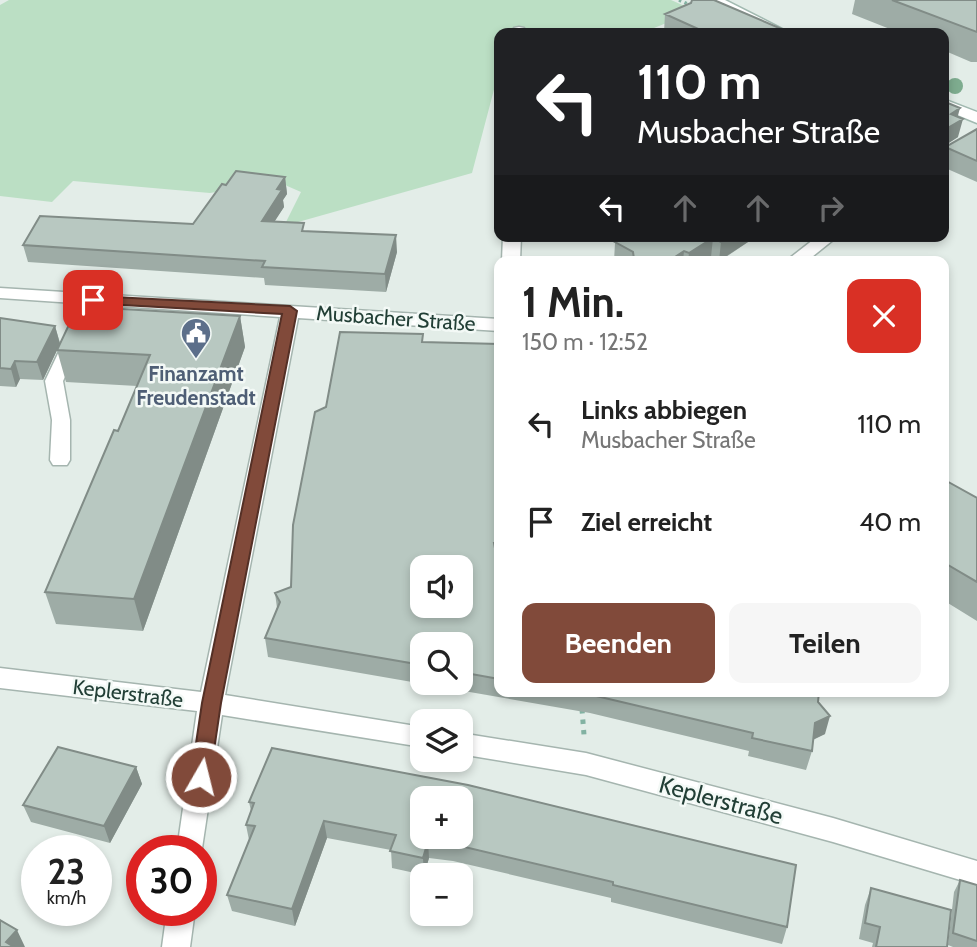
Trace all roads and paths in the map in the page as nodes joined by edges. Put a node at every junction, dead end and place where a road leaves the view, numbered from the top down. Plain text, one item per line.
1 (714, 0) edge
2 (773, 28) edge
3 (949, 106) edge
4 (977, 118) edge
5 (822, 242) edge
6 (802, 256) edge
7 (0, 293) edge
8 (290, 311) junction
9 (87, 312) junction
10 (494, 325) edge
11 (60, 460) dead end
12 (0, 678) edge
13 (211, 703) junction
14 (582, 703) edge
15 (410, 735) edge
16 (473, 745) edge
17 (586, 764) junction
18 (192, 835) edge
19 (977, 873) edge
20 (179, 926) edge
21 (176, 947) edge

1 - 2 street
3 - 4 street
5 - 6 street
7 - 9 street, Musbacher Straße
8 - 9 street, Musbacher Straße
8 - 10 street, Musbacher Straße
8 - 13 street
9 - 11 lane
12 - 13 street, Keplerstraße
13 - 15 street, Keplerstraße
13 - 18 street
14 - 17 path
16 - 17 street, Keplerstraße
17 - 19 street, Keplerstraße
20 - 21 street

